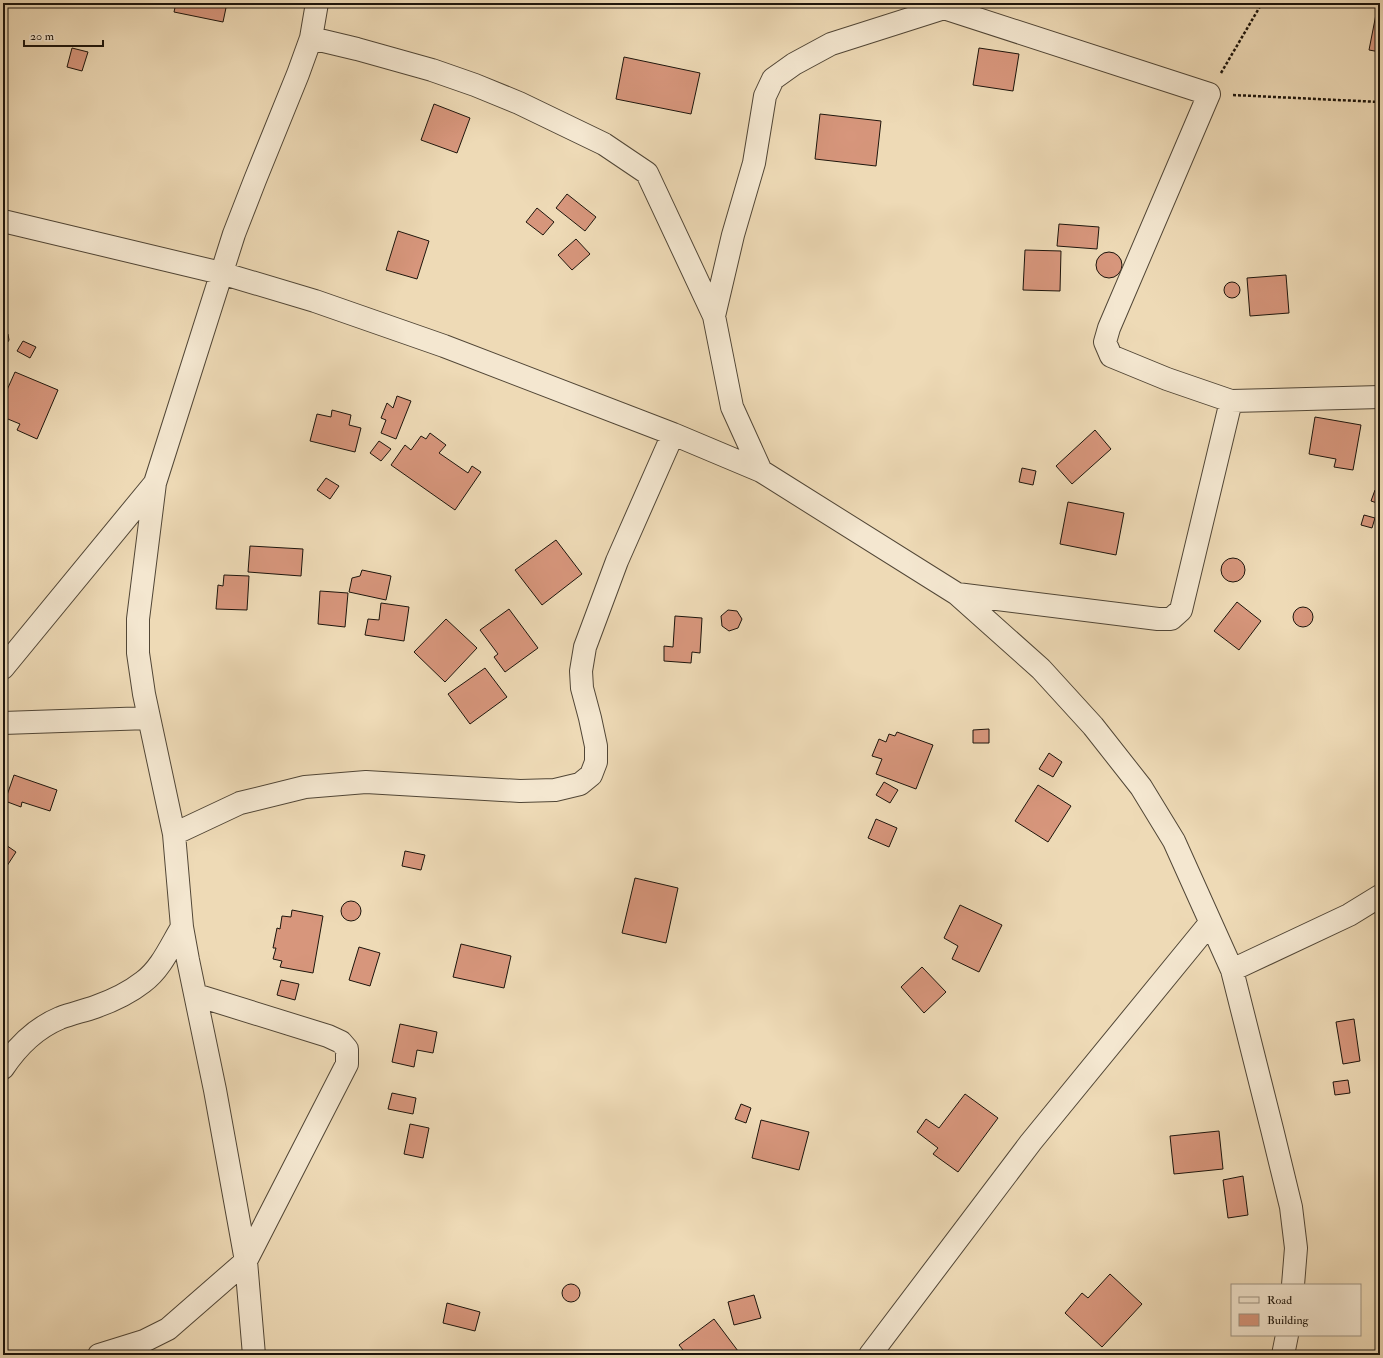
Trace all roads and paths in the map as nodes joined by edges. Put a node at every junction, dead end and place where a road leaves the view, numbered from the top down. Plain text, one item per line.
1 (317, 3) edge
2 (1262, 3) edge
3 (945, 5) edge
4 (311, 38) junction
5 (1208, 94) junction
6 (1380, 102) edge
7 (3, 221) edge
8 (222, 273) junction
9 (714, 316) junction
10 (1380, 397) edge
11 (1230, 401) junction
12 (673, 434) junction
13 (762, 471) junction
14 (155, 483) junction
15 (957, 594) junction
16 (3, 668) edge
17 (149, 718) junction
18 (3, 723) edge
19 (174, 834) junction
20 (1380, 896) edge
21 (1210, 923) junction
22 (182, 927) junction
23 (1232, 970) junction
24 (196, 996) junction
25 (3, 1068) edge
26 (246, 1261) junction
27 (1293, 1284) edge
28 (1287, 1336) edge
29 (99, 1355) edge
30 (254, 1355) edge
31 (870, 1355) edge
32 (1283, 1355) edge

1 - 4 street
2 - 5 path
3 - 5 street
3 - 9 street
4 - 8 street
4 - 9 street
5 - 6 path
5 - 11 street
7 - 8 street
8 - 12 street
8 - 14 street
9 - 13 street
10 - 11 street
11 - 15 street
12 - 13 street
12 - 19 street
13 - 15 street
14 - 16 street
14 - 17 street
15 - 21 street
17 - 18 street
17 - 19 street
19 - 22 street
20 - 23 street
21 - 23 street
21 - 31 street
22 - 24 street
22 - 25 street
23 - 27 street
24 - 26 street
24 - 26 street
26 - 29 street
26 - 30 street
28 - 32 street

